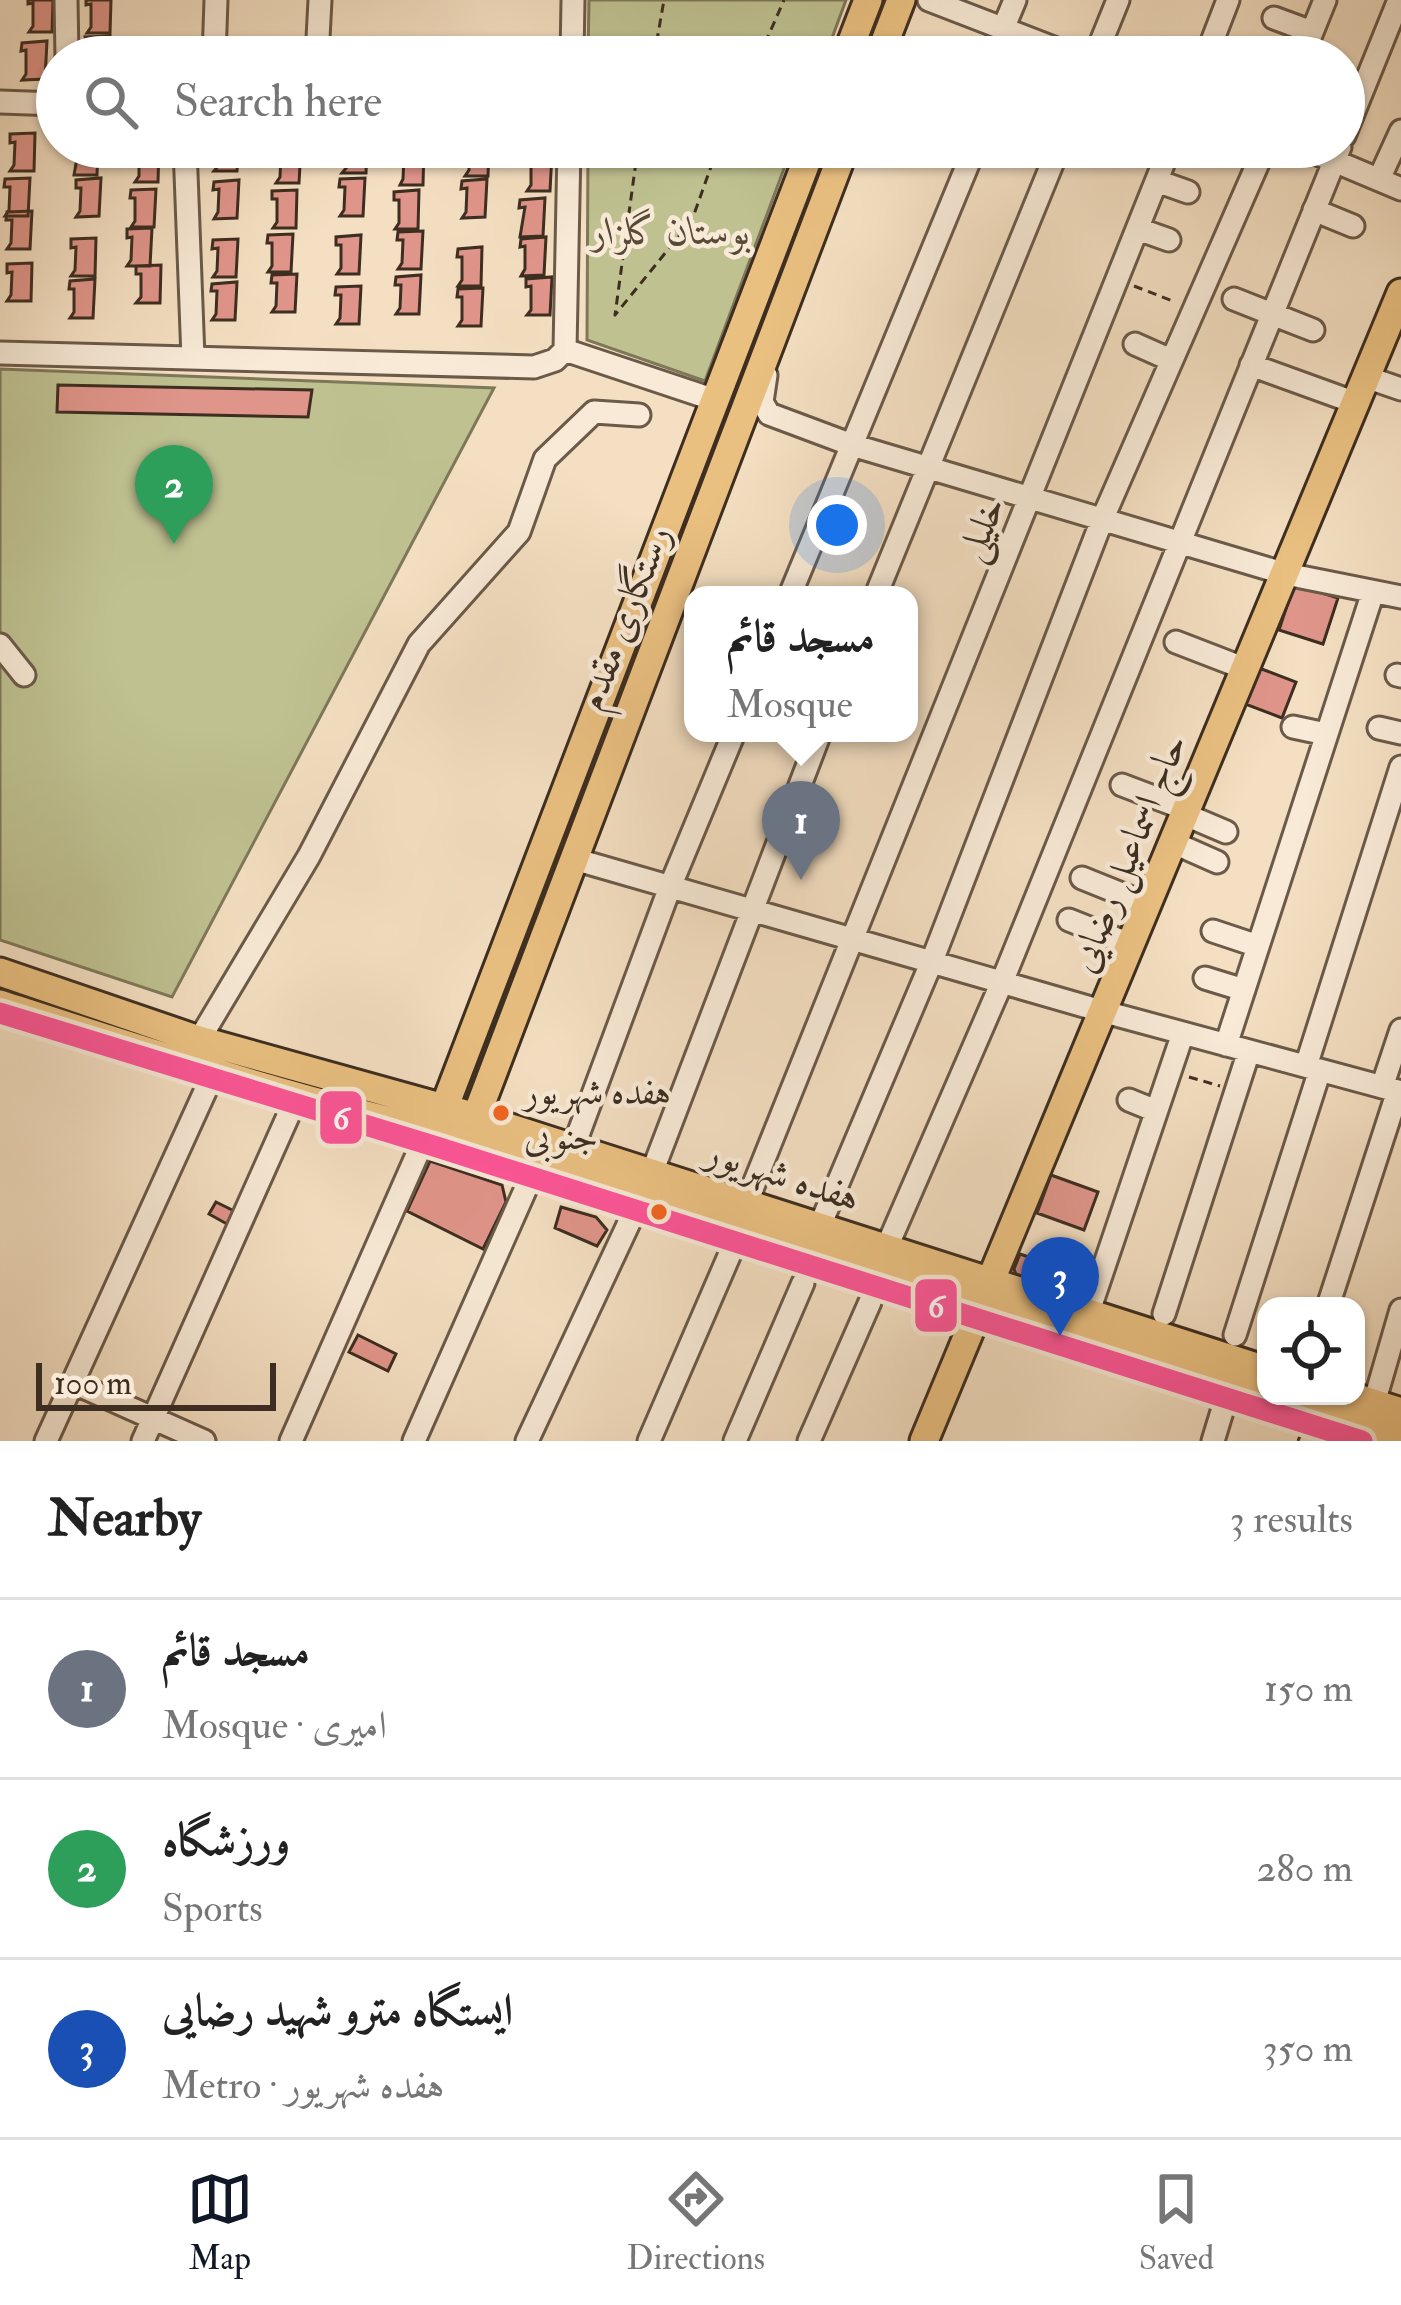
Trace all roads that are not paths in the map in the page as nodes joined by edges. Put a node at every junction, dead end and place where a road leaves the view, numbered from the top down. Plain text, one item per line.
1 (67, 0) edge
2 (216, 0) edge
3 (320, 0) edge
4 (573, 0) edge
5 (868, 0) edge
6 (901, 0) edge
7 (928, 0) edge
8 (1015, 0) edge
9 (1118, 0) edge
10 (1228, 0) edge
11 (1324, 0) edge
12 (1399, 0) edge
13 (1274, 18) dead end
14 (1312, 32) junction
15 (67, 36) edge
16 (215, 36) edge
17 (318, 36) edge
18 (572, 36) edge
19 (854, 36) edge
20 (887, 36) edge
21 (1004, 36) edge
22 (1012, 36) edge
23 (1104, 36) edge
24 (1214, 36) edge
25 (1310, 36) edge
26 (1391, 51) edge
27 (1365, 98) edge
28 (0, 102) edge
29 (36, 103) edge
30 (1401, 131) edge
31 (186, 168) edge
32 (569, 168) edge
33 (804, 168) edge
34 (837, 168) edge
35 (966, 168) edge
36 (1050, 168) edge
37 (1162, 168) edge
38 (1256, 168) edge
39 (1331, 168) edge
40 (1361, 168) edge
41 (1379, 179) junction
42 (1157, 181) junction
43 (1401, 189) edge
44 (1188, 192) dead end
45 (1314, 211) junction
46 (1353, 226) dead end
47 (1138, 229) junction
48 (1169, 241) dead end
49 (1401, 293) edge
50 (1234, 299) dead end
51 (1271, 314) junction
52 (1313, 330) dead end
53 (1135, 344) dead end
54 (771, 345) junction
55 (565, 350) junction
56 (0, 353) edge
57 (193, 358) junction
58 (1171, 360) junction
59 (1251, 365) junction
60 (1401, 389) edge
61 (1361, 390) junction
62 (715, 400) junction
63 (639, 415) dead end
64 (698, 445) junction
65 (852, 445) junction
66 (728, 455) junction
67 (927, 468) junction
68 (1032, 500) junction
69 (1102, 520) junction
70 (1179, 542) junction
71 (1286, 574) junction
72 (794, 586) edge
73 (880, 586) edge
74 (1373, 592) junction
75 (1401, 598) edge
76 (1176, 642) dead end
77 (0, 645) edge
78 (1246, 669) junction
79 (24, 676) dead end
80 (1293, 727) dead end
81 (1326, 734) junction
82 (730, 742) edge
83 (816, 742) edge
84 (1401, 766) edge
85 (1122, 785) dead end
86 (1187, 813) junction
87 (1226, 832) dead end
88 (1174, 843) junction
89 (574, 859) junction
90 (1217, 862) dead end
91 (1082, 878) dead end
92 (670, 887) junction
93 (1149, 905) junction
94 (749, 909) junction
95 (1069, 920) dead end
96 (1213, 931) dead end
97 (854, 937) junction
98 (1132, 945) junction
99 (1258, 946) junction
100 (932, 961) junction
101 (0, 972) edge
102 (1204, 978) dead end
103 (1002, 982) junction
104 (1244, 990) junction
105 (0, 1004) edge
106 (1105, 1012) junction
107 (1401, 1030) edge
108 (1183, 1033) junction
109 (199, 1040) junction
110 (1226, 1045) junction
111 (1249, 1051) junction
112 (1313, 1068) junction
113 (213, 1074) junction
114 (1394, 1090) edge
115 (297, 1096) junction
116 (1129, 1100) dead end
117 (1156, 1112) junction
118 (436, 1124) junction
119 (472, 1128) junction
120 (572, 1151) junction
121 (538, 1161) junction
122 (646, 1185) junction
123 (744, 1215) junction
124 (818, 1228) junction
125 (886, 1249) junction
126 (803, 1283) dead end
127 (984, 1293) junction
128 (1331, 1297) edge
129 (870, 1302) dead end
130 (1401, 1310) edge
131 (1088, 1314) junction
132 (1164, 1314) dead end
133 (1235, 1335) dead end
134 (1257, 1367) edge
135 (74, 1382) junction
136 (1231, 1382) junction
137 (1257, 1390) edge
138 (1375, 1404) edge
139 (1304, 1405) edge
140 (153, 1418) junction
141 (1401, 1435) edge
142 (46, 1441) edge
143 (143, 1441) edge
144 (204, 1441) edge
145 (291, 1441) edge
146 (414, 1441) edge
147 (527, 1441) edge
148 (649, 1441) edge
149 (735, 1441) edge
150 (809, 1441) edge
151 (924, 1441) edge
152 (1213, 1441) edge

1 - 15 street
2 - 16 street
3 - 17 street
4 - 18 street
5 - 19 main road
6 - 20 main road
7 - 21 street
8 - 22 street
9 - 23 street
10 - 24 street
11 - 14 street
12 - 26 street
13 - 14 street
14 - 25 street
26 - 27 street
28 - 29 street
30 - 41 street
31 - 57 street
32 - 55 street
33 - 62 main road, رستگاری مقدم
34 - 54 main road, رستگاری مقدم
35 - 65 street
36 - 67 street
37 - 42 street, خلیلی
38 - 58 street
39 - 45 street
40 - 41 street
41 - 43 street
42 - 44 street
42 - 47 street, خلیلی
45 - 46 street
45 - 51 street
47 - 48 street
47 - 68 street, خلیلی
49 - 61 main road, حاج اسماعیل رضایی
50 - 51 street
51 - 52 street
51 - 59 street
53 - 58 street
54 - 65 street
54 - 66 main road, رستگاری مقدم
55 - 57 street
55 - 62 street
56 - 57 street
58 - 69 street
59 - 61 street
59 - 70 street
60 - 61 street
61 - 71 main road, حاج اسماعیل رضایی
62 - 64 main road, رستگاری مقدم
63 - 109 street
64 - 66 main road
64 - 118 main road, رستگاری مقدم
65 - 67 street
65 - 72 street
66 - 89 main road, رستگاری مقدم
67 - 68 street
67 - 73 street
68 - 69 street
68 - 97 street, خلیلی
69 - 70 street
69 - 100 street
70 - 71 street
70 - 103 street
71 - 74 street
71 - 78 main road, حاج اسماعیل رضایی
74 - 75 street
74 - 81 street
76 - 78 street
77 - 79 street
78 - 86 main road, حاج اسماعیل رضایی
80 - 81 street
81 - 99 street
82 - 92 street
83 - 94 street
84 - 112 street
85 - 86 street
86 - 87 street
86 - 88 main road, حاج اسماعیل رضایی
88 - 90 street
88 - 93 main road, حاج اسماعیل رضایی
89 - 92 street
89 - 119 main road, رستگاری مقدم
91 - 93 street
92 - 94 street
92 - 120 street
93 - 98 main road, حاج اسماعیل رضایی
94 - 97 street
94 - 122 street
95 - 98 street
96 - 99 street
97 - 100 street
97 - 123 street, خلیلی
98 - 106 main road, حاج اسماعیل رضایی
99 - 104 street
100 - 103 street
100 - 124 street
101 - 109 main road, هفده شهریور
102 - 104 street
103 - 106 street
103 - 125 street
104 - 110 street
105 - 113 main road, هفده شهریور
106 - 108 street
106 - 127 main road, حاج اسماعیل رضایی
107 - 114 street
108 - 110 street
108 - 117 street
109 - 118 main road, هفده شهریور
110 - 111 street
111 - 112 street
111 - 132 street
112 - 114 street
112 - 133 street
113 - 115 main road, هفده شهریور
113 - 135 street
114 - 128 street
115 - 118 main road, هفده شهریور
115 - 140 street
116 - 117 street
117 - 131 street
118 - 119 main road, هفده شهریور
118 - 145 street
119 - 120 main road, هفده شهریور
119 - 121 main road, هفده شهریور
120 - 122 main road, هفده شهریور
121 - 122 main road, هفده شهریور
121 - 146 street
122 - 123 main road, هفده شهریور
122 - 147 street
123 - 124 main road, هفده شهریور
123 - 127 main road, هفده شهریور
123 - 148 street, خلیلی
124 - 125 main road, هفده شهریور
125 - 127 main road, هفده شهریور
126 - 149 street
127 - 131 main road, هفده شهریور
127 - 136 main road, هفده شهریور
127 - 151 main road, حاج اسماعیل رضایی
129 - 150 street
130 - 138 street
131 - 134 main road, هفده شهریور
135 - 140 street
135 - 142 street
136 - 137 main road, هفده شهریور
136 - 152 street
139 - 141 main road
140 - 143 street
140 - 144 street

